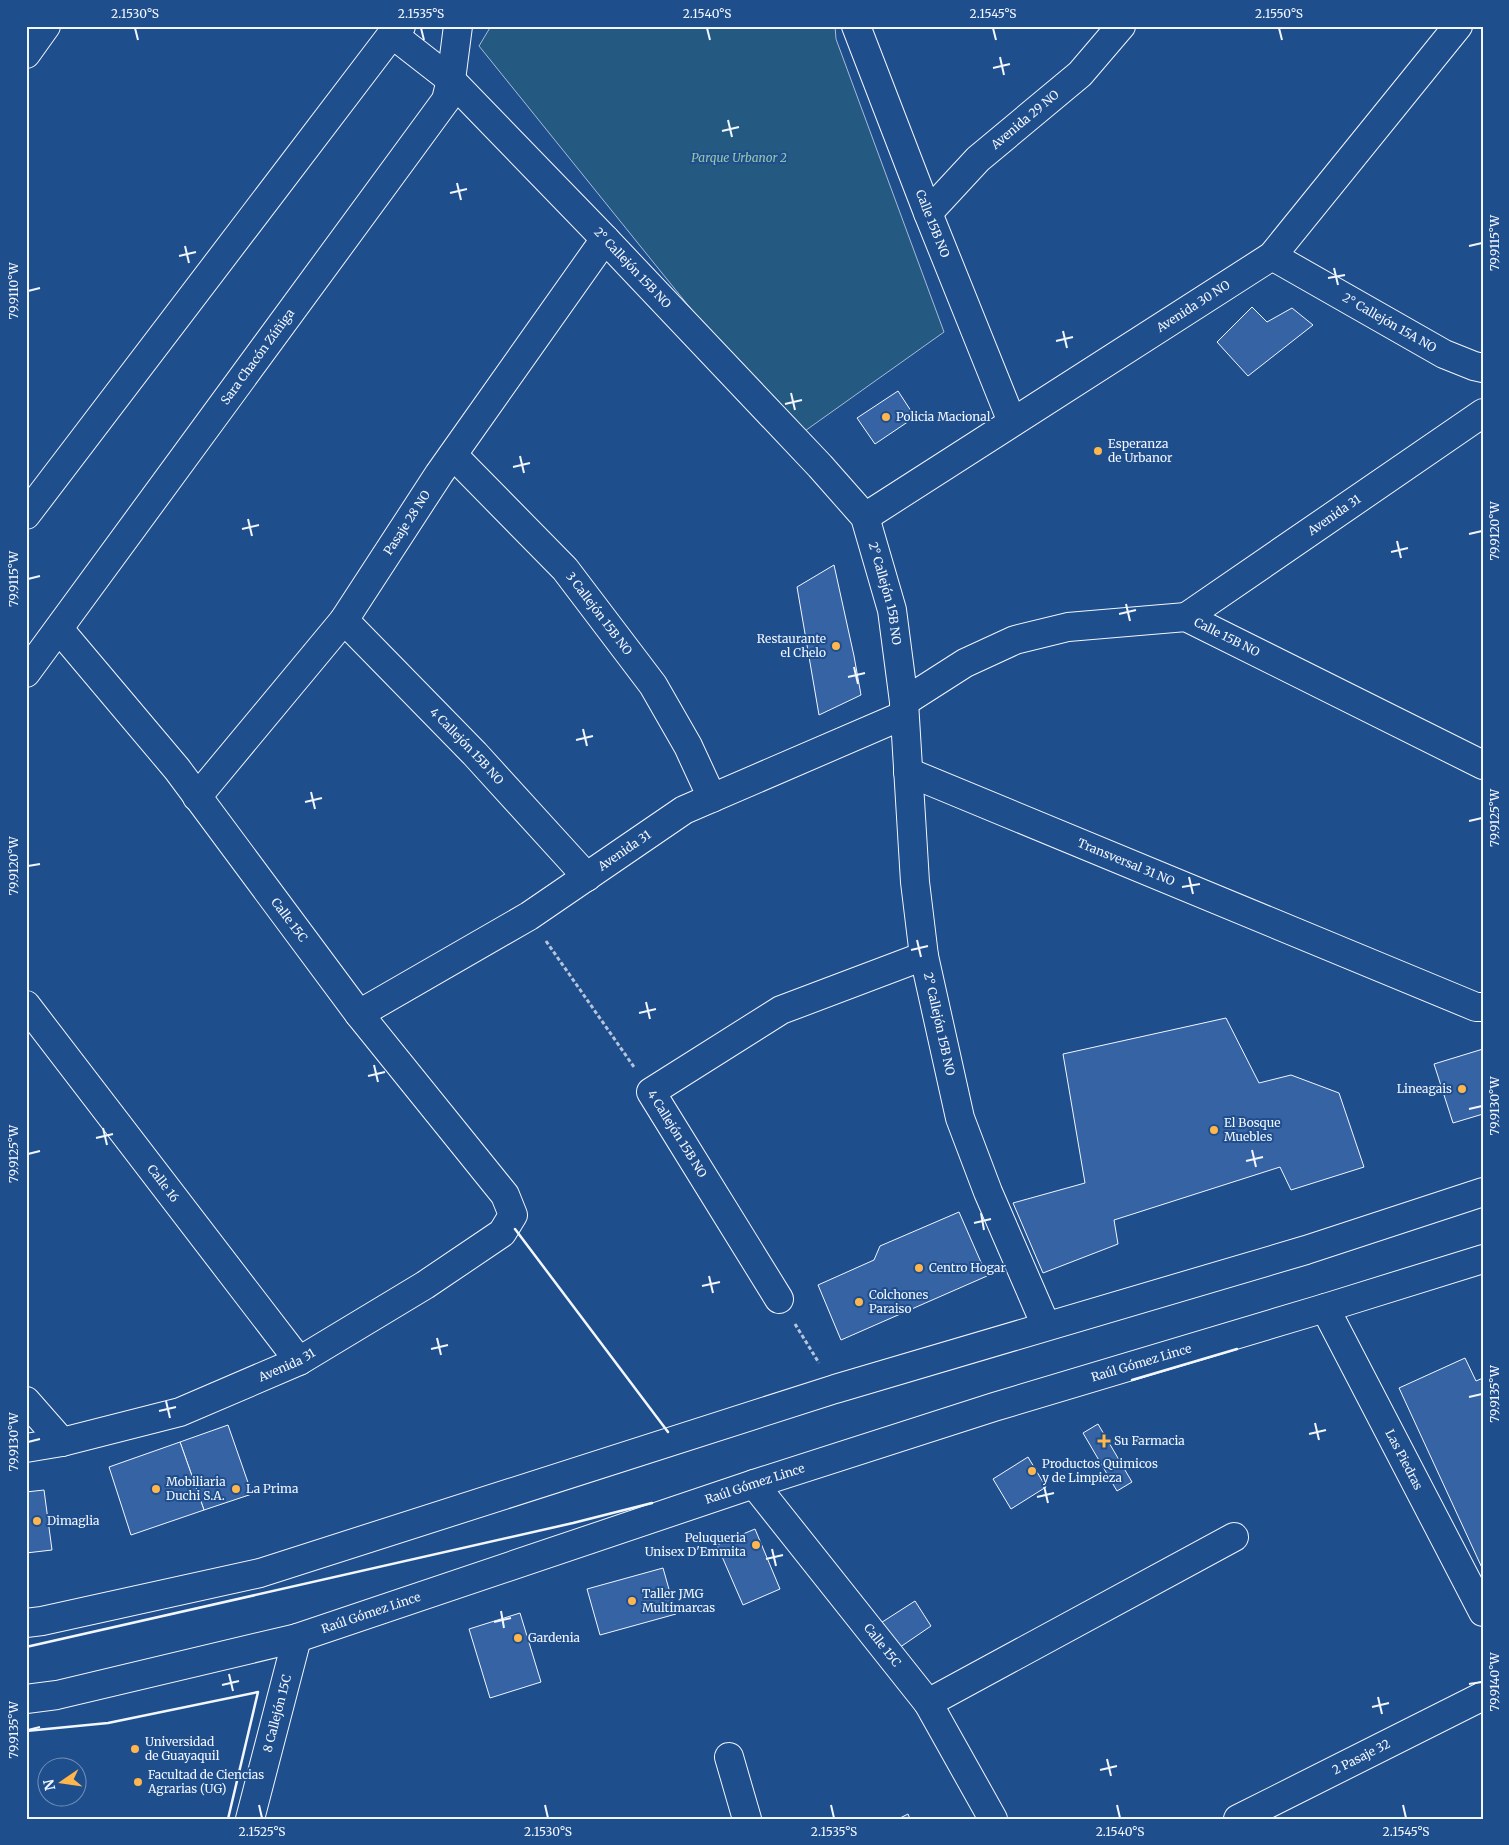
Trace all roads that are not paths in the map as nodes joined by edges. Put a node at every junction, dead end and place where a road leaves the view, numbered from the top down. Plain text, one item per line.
1 (46, 26) edge
2 (458, 26) edge
3 (856, 26) edge
4 (1121, 26) edge
5 (1458, 26) edge
6 (396, 30) edge
7 (26, 54) edge
8 (451, 80) junction
9 (928, 213) junction
10 (605, 239) junction
11 (1272, 256) junction
12 (1480, 364) edge
13 (1483, 414) edge
14 (1012, 422) junction
15 (453, 455) junction
16 (26, 515) edge
17 (865, 517) junction
18 (1186, 617) junction
19 (344, 620) junction
20 (59, 629) junction
21 (26, 673) edge
22 (904, 708) junction
23 (1483, 765) edge
24 (908, 772) junction
25 (197, 797) junction
26 (712, 798) junction
27 (587, 877) junction
28 (924, 956) junction
29 (26, 1005) edge
30 (1483, 1007) edge
31 (359, 1014) junction
32 (1483, 1192) edge
33 (513, 1215) joint
34 (1483, 1259) edge
35 (779, 1299) road end
36 (1325, 1308) junction
37 (1046, 1326) junction
38 (299, 1361) junction
39 (26, 1401) edge
40 (62, 1442) junction
41 (26, 1448) edge
42 (754, 1484) junction
43 (1234, 1537) dead end
44 (1483, 1612) edge
45 (26, 1623) edge
46 (297, 1638) junction
47 (1483, 1696) edge
48 (26, 1699) edge
49 (928, 1703) junction
50 (728, 1756) dead end
51 (250, 1819) edge
52 (747, 1819) edge
53 (993, 1819) edge
54 (1238, 1819) edge

1 - 7 street
2 - 8 street, Sara Chacón Zúñiga
3 - 9 street, Calle 15B NO
4 - 9 street, Avenida 29 NO
5 - 11 street, Avenida 30 NO
6 - 8 street, 2° Callejón 15B NO
6 - 16 street
8 - 10 street, 2° Callejón 15B NO
8 - 20 street, Sara Chacón Zúñiga
9 - 14 street, Calle 15B NO
10 - 15 street, Pasaje 28 NO
10 - 17 street, 2° Callejón 15B NO
11 - 12 street, 2° Callejón 15A NO
11 - 14 street, Avenida 30 NO
13 - 18 street, Avenida 31
14 - 17 street, Avenida 30 NO
15 - 19 street, Pasaje 28 NO
15 - 26 street, 3 Callejón 15B NO
17 - 22 street, 2° Callejón 15B NO
18 - 22 street, Calle 15B NO
18 - 23 street, Calle 15B NO
19 - 25 street, Pasaje 28 NO
19 - 27 street, 4 Callejón 15B NO
20 - 21 street, Sara Chacón Zúñiga
20 - 25 street, Calle 15C
22 - 24 street, 2° Callejón 15B NO
22 - 26 street, Avenida 31
24 - 28 street, 2° Callejón 15B NO
24 - 30 street, Transversal 31 NO
25 - 31 street, Calle 15C
26 - 27 street, Avenida 31
27 - 31 street, Avenida 31
28 - 35 street, 4 Callejón 15B NO
28 - 37 street, 2° Callejón 15B NO
29 - 38 street, Calle 16
31 - 33 street, Calle 15C
32 - 37 street
33 - 38 street, Avenida 31
34 - 36 street, Raúl Gómez Lince
36 - 42 street, Raúl Gómez Lince
36 - 44 street, Las Piedras
37 - 45 street
38 - 40 street, Avenida 31
39 - 40 street
40 - 41 street, Avenida 31
42 - 46 street, Raúl Gómez Lince
42 - 49 street, Calle 15C
43 - 49 street
46 - 48 street, Raúl Gómez Lince
46 - 51 street, 8 Callejón 15C
47 - 54 street, 2 Pasaje 32
49 - 53 street, Calle 15C
50 - 52 street

